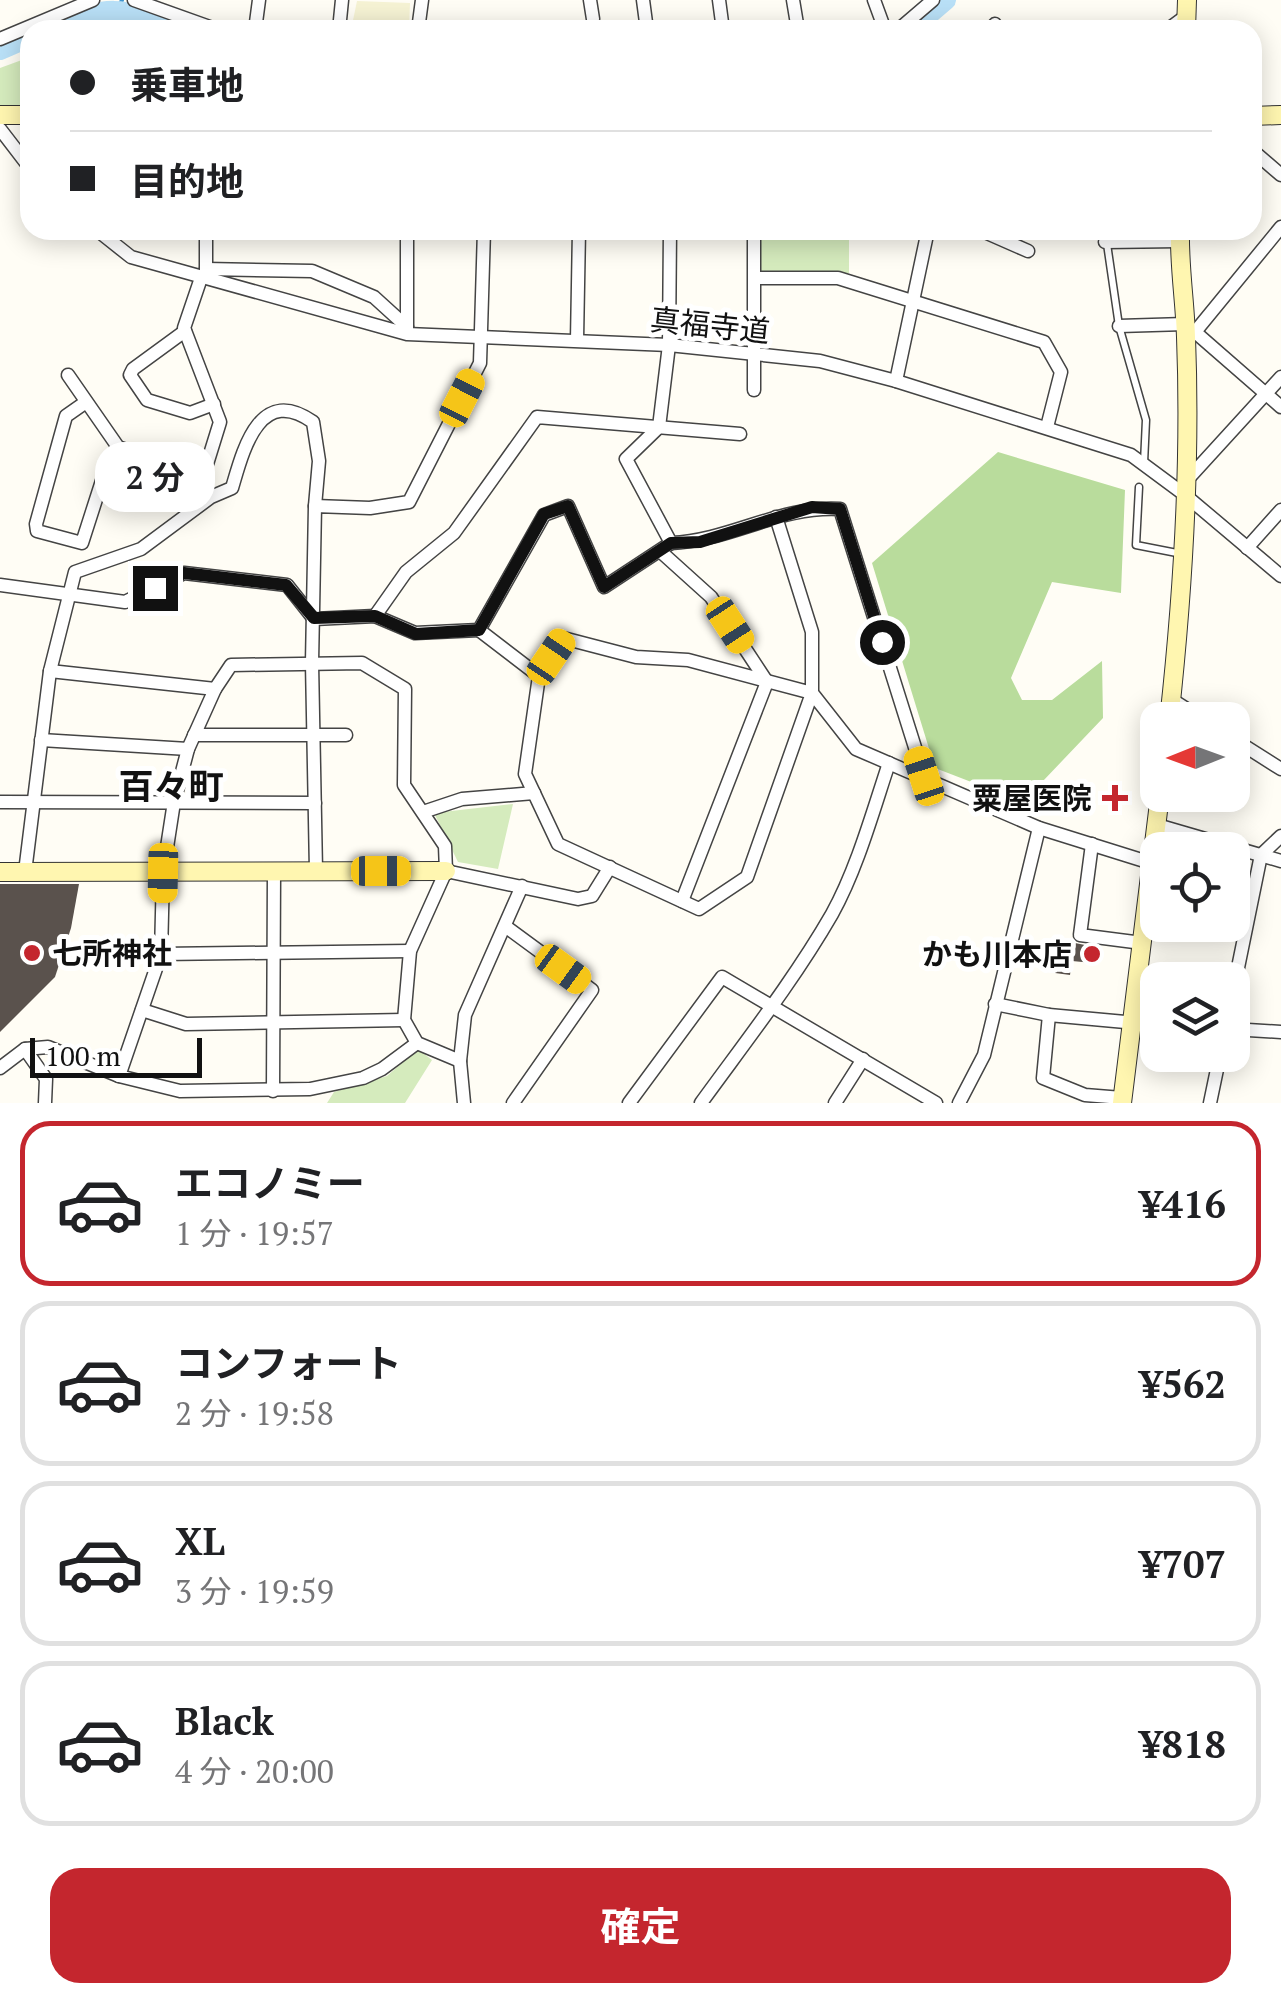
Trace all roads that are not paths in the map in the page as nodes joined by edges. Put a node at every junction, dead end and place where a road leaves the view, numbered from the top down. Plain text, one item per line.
1 (94, 0) edge
2 (134, 0) edge
3 (590, 0) edge
4 (934, 0) edge
5 (173, 7) edge
6 (593, 19) dead end
7 (46, 20) edge
8 (198, 20) edge
9 (910, 20) edge
10 (0, 130) edge
11 (20, 155) edge
12 (1262, 159) edge
13 (1281, 175) edge
14 (1281, 227) edge
15 (110, 240) edge
16 (206, 240) edge
17 (407, 240) edge
18 (484, 240) edge
19 (579, 240) edge
20 (670, 240) edge
21 (754, 240) edge
22 (926, 240) edge
23 (1003, 240) edge
24 (1106, 240) edge
25 (1180, 240) edge
26 (1028, 251) dead end
27 (204, 275) junction
28 (756, 278) junction
29 (912, 302) junction
30 (1119, 326) junction
31 (407, 330) junction
32 (1189, 330) junction
33 (185, 332) junction
34 (481, 336) junction
35 (577, 340) junction
36 (669, 344) junction
37 (756, 355) junction
38 (68, 375) dead end
39 (1281, 377) edge
40 (896, 381) junction
41 (754, 390) dead end
42 (1266, 394) junction
43 (86, 402) junction
44 (214, 404) junction
45 (1281, 407) edge
46 (659, 427) junction
47 (1047, 427) junction
48 (740, 434) dead end
49 (118, 447) junction
50 (1144, 463) junction
51 (1140, 487) dead end
52 (1186, 488) junction
53 (316, 506) junction
54 (1281, 510) edge
55 (776, 517) junction
56 (666, 547) junction
57 (1248, 548) junction
58 (1183, 554) junction
59 (1281, 576) edge
60 (0, 585) edge
61 (67, 595) junction
62 (375, 616) junction
63 (314, 618) junction
64 (479, 630) junction
65 (312, 663) junction
66 (50, 671) junction
67 (539, 676) junction
68 (767, 682) junction
69 (215, 689) junction
70 (812, 693) junction
71 (1171, 699) junction
72 (1171, 702) edge
73 (1176, 702) edge
74 (346, 735) dead end
75 (313, 736) junction
76 (42, 740) junction
77 (191, 742) junction
78 (1250, 749) edge
79 (889, 763) junction
80 (1281, 769) edge
81 (924, 776) junction
82 (534, 793) junction
83 (0, 802) edge
84 (33, 802) junction
85 (174, 802) junction
86 (315, 803) junction
87 (423, 812) junction
88 (1158, 812) edge
89 (1157, 824) junction
90 (1040, 828) junction
91 (1156, 832) edge
92 (1281, 836) edge
93 (1092, 844) junction
94 (1261, 855) junction
95 (1140, 859) edge
96 (1281, 861) edge
97 (610, 867) junction
98 (316, 870) junction
99 (446, 871) junction
100 (0, 872) edge
101 (25, 872) junction
102 (274, 872) junction
103 (163, 873) junction
104 (522, 886) junction
105 (682, 901) junction
106 (505, 926) junction
107 (1142, 943) joint
108 (410, 950) junction
109 (271, 953) junction
110 (161, 954) junction
111 (1239, 962) edge
112 (995, 1004) junction
113 (772, 1005) junction
114 (142, 1010) junction
115 (1050, 1014) junction
116 (404, 1020) junction
117 (272, 1023) junction
118 (1131, 1024) junction
119 (1140, 1024) edge
120 (1250, 1030) edge
121 (1281, 1032) edge
122 (417, 1043) junction
123 (25, 1048) junction
124 (863, 1059) junction
125 (460, 1061) junction
126 (0, 1068) edge
127 (1216, 1072) edge
128 (119, 1076) junction
129 (273, 1091) junction
130 (1122, 1100) edge
131 (44, 1103) edge
132 (464, 1103) edge
133 (513, 1103) edge
134 (629, 1103) edge
135 (701, 1103) edge
136 (836, 1103) edge
137 (936, 1103) edge
138 (959, 1103) edge
139 (1210, 1103) edge

1 - 7 street
2 - 5 street
3 - 6 street
4 - 9 street
5 - 8 street
10 - 11 street
12 - 13 street
14 - 32 street
15 - 27 street, 真福寺道
16 - 27 street
17 - 31 street
18 - 34 street
19 - 35 street
20 - 36 street
21 - 28 street
22 - 29 street
23 - 26 street
24 - 30 lane
25 - 32 main road
27 - 31 street, 真福寺道
27 - 31 street
27 - 33 street
28 - 29 street
28 - 37 street
29 - 40 street
29 - 47 street
30 - 32 street
30 - 50 lane
31 - 34 street, 真福寺道
32 - 42 street
32 - 52 main road
33 - 44 street
33 - 44 street
34 - 35 street, 真福寺道
34 - 53 street
35 - 36 street, 真福寺道
36 - 37 street, 真福寺道
36 - 46 street
37 - 40 street, 真福寺道
37 - 41 street
38 - 43 street
39 - 42 street
40 - 47 street, 真福寺道
42 - 45 street
42 - 52 street
43 - 49 street
43 - 49 street
44 - 49 street
46 - 48 street
46 - 56 street
46 - 62 street
47 - 50 street, 真福寺道
50 - 52 street, 真福寺道
51 - 58 lane
52 - 57 street, 真福寺道
52 - 58 main road
53 - 61 street
53 - 63 street
54 - 57 street
55 - 56 street
55 - 70 street
55 - 81 street
56 - 64 street
56 - 68 street
57 - 59 street, 真福寺道
58 - 71 main road
60 - 61 street
61 - 63 street
61 - 66 street
62 - 63 street
62 - 64 street
63 - 65 street
64 - 67 street
65 - 69 street
65 - 75 street
65 - 87 street
66 - 69 street
66 - 76 street
67 - 68 street
67 - 82 street
68 - 70 street
68 - 105 street
69 - 77 street
70 - 79 street
70 - 105 street
71 - 72 main road
71 - 73 street
74 - 75 street
75 - 77 street
75 - 86 street
76 - 77 street
76 - 84 street
77 - 85 street
78 - 80 street
79 - 81 street
79 - 113 street
81 - 90 street
82 - 87 street
82 - 97 street
83 - 84 street
84 - 85 street
84 - 101 street
85 - 86 street
85 - 103 street
86 - 98 street
87 - 99 street
88 - 89 main road
89 - 91 main road
89 - 94 street
90 - 93 street
90 - 112 street
92 - 94 street
93 - 95 street
93 - 107 street
94 - 96 street
94 - 111 street
97 - 104 street
97 - 105 street
98 - 99 main road
98 - 102 main road
99 - 104 street
99 - 108 street
100 - 101 main road
101 - 103 main road
102 - 103 main road
102 - 109 street
103 - 110 street
104 - 106 street
106 - 125 street
106 - 133 street
107 - 118 main road
108 - 109 street
108 - 116 street
109 - 110 street
109 - 117 street
110 - 114 street
112 - 115 street
112 - 138 street
113 - 124 street
113 - 134 street
113 - 135 street
114 - 117 street
114 - 128 street
115 - 118 street
115 - 130 street
116 - 117 street
116 - 122 street
117 - 129 street
118 - 119 street
118 - 130 main road
120 - 121 street
122 - 125 street
122 - 129 street
123 - 126 street
123 - 128 street
123 - 131 street
124 - 136 street
124 - 137 street
125 - 132 street
127 - 139 street
128 - 129 street

